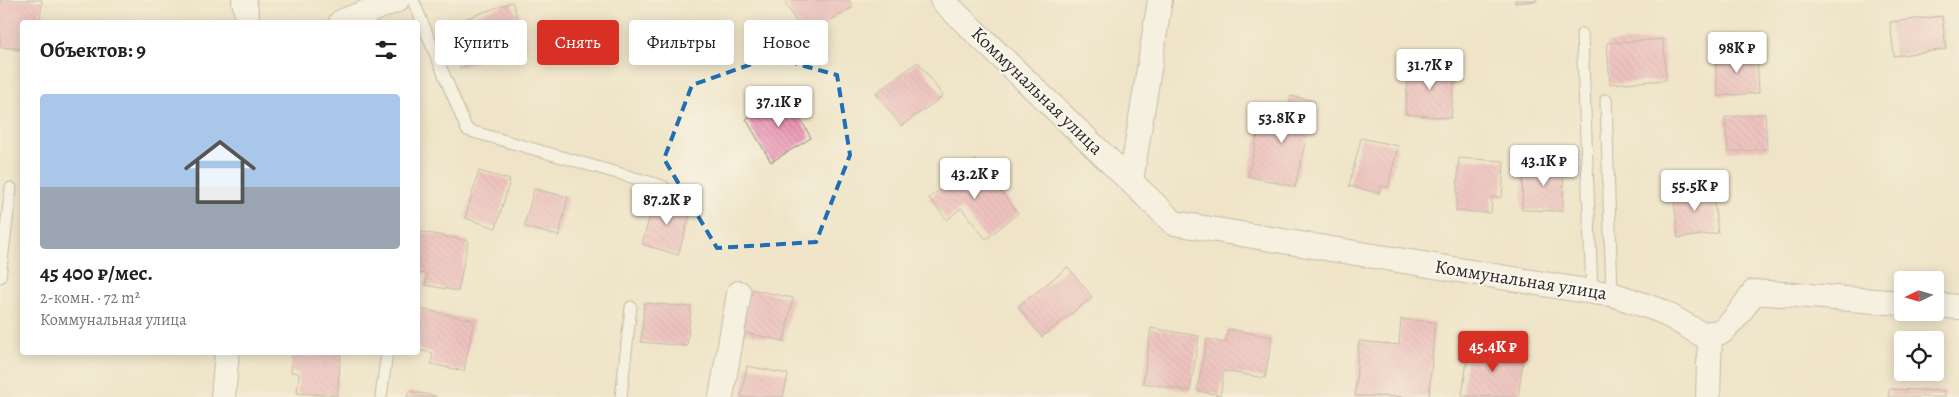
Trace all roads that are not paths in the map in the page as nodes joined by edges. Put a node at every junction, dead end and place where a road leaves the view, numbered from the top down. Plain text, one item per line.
1 (244, 0) edge
2 (397, 0) edge
3 (412, 0) edge
4 (942, 0) edge
5 (1160, 0) edge
6 (248, 20) edge
7 (346, 20) edge
8 (1582, 34) dead end
9 (1606, 100) dead end
10 (1131, 182) junction
11 (663, 186) dead end
12 (11, 188) dead end
13 (0, 277) edge
14 (739, 293) dead end
15 (1602, 293) junction
16 (1894, 302) edge
17 (1944, 306) edge
18 (631, 307) dead end
19 (1959, 307) edge
20 (1710, 333) junction
21 (227, 355) edge
22 (387, 355) edge
23 (223, 397) edge
24 (381, 397) edge
25 (622, 397) edge
26 (721, 397) edge
27 (1708, 397) edge

1 - 6 street
2 - 7 street
3 - 11 lane
4 - 10 street, Коммунальная улица
5 - 10 street
8 - 15 lane
9 - 15 lane
10 - 15 street, Коммунальная улица
12 - 13 lane
14 - 26 street
15 - 20 street, Коммунальная улица
16 - 20 street
17 - 19 street
18 - 25 lane
20 - 27 street
21 - 23 street
22 - 24 lane

